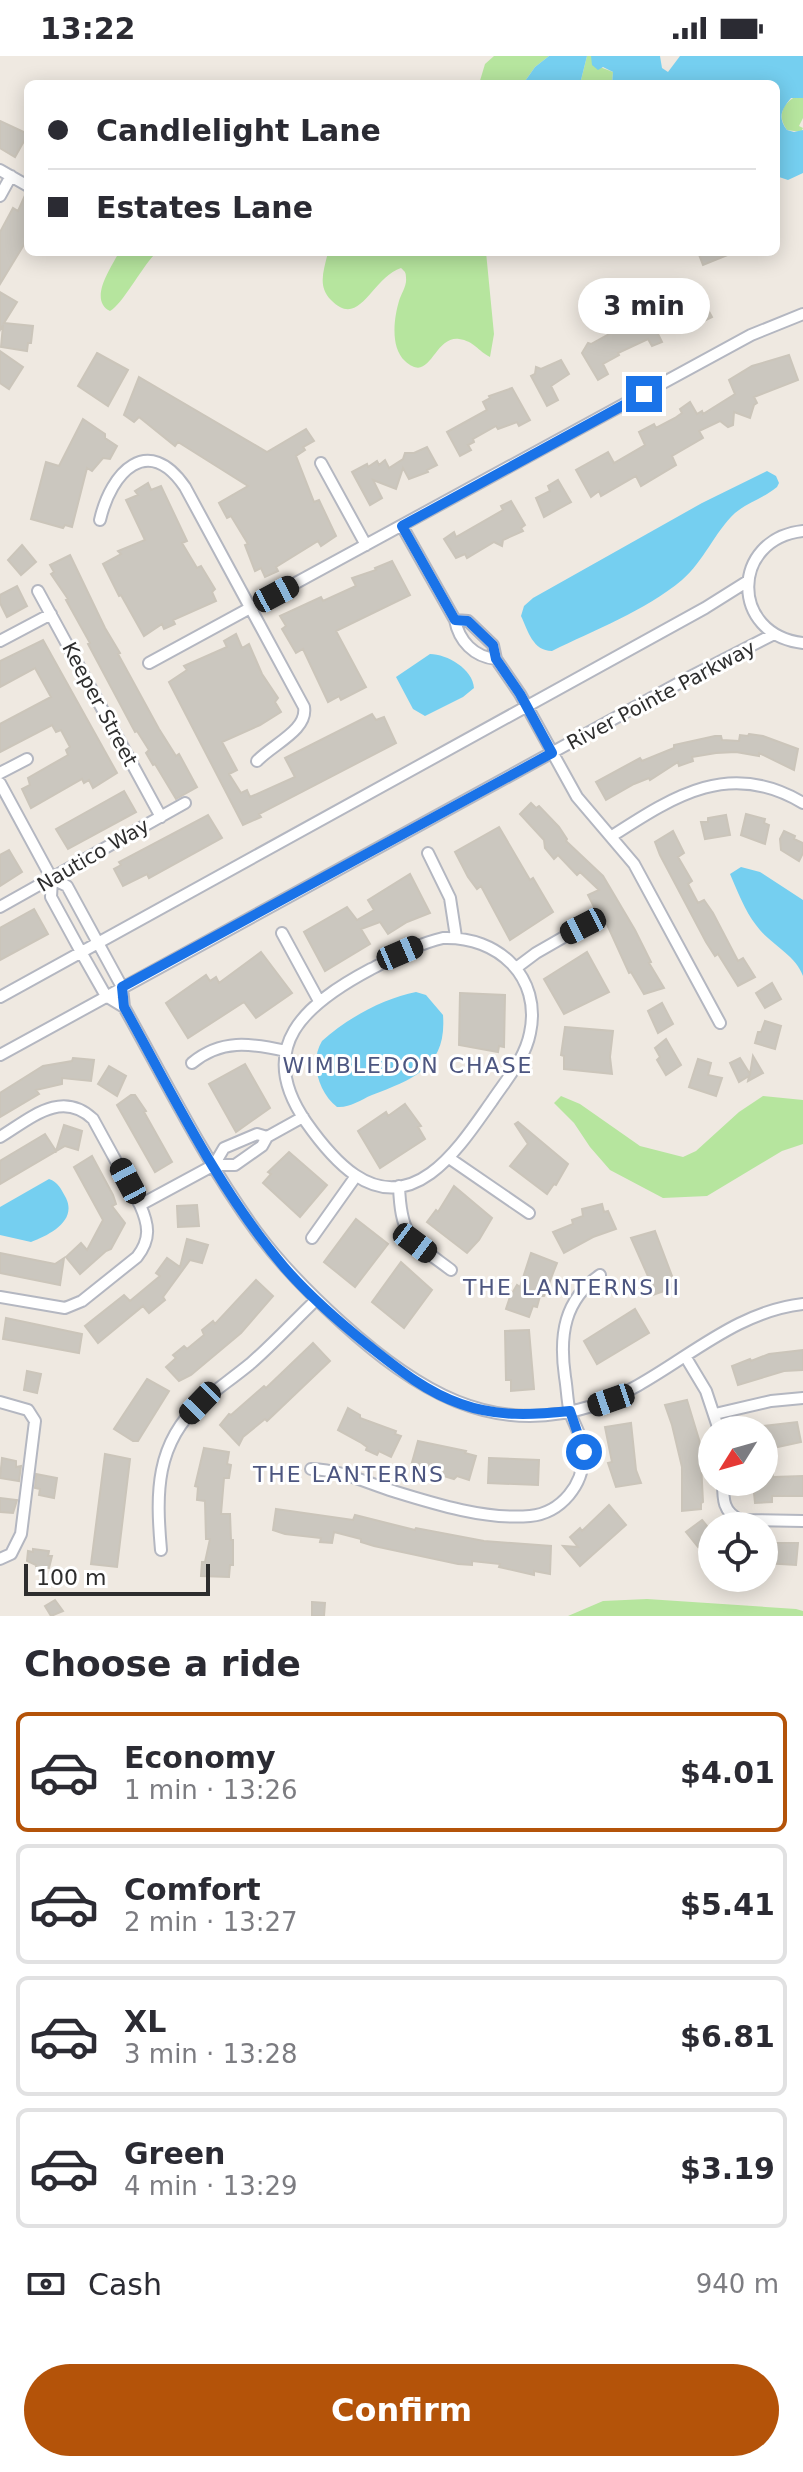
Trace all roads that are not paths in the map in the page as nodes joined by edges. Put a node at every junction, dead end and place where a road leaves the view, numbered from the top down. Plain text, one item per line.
1 (0, 170) edge
2 (11, 176) junction
3 (24, 184) edge
4 (0, 196) edge
5 (803, 314) edge
6 (321, 463) dead end
7 (100, 520) dead end
8 (402, 526) junction
9 (803, 531) edge
10 (366, 545) junction
11 (748, 581) junction
12 (38, 591) dead end
13 (251, 607) junction
14 (51, 614) junction
15 (455, 620) junction
16 (774, 634) junction
17 (0, 641) edge
18 (803, 643) edge
19 (496, 659) junction
20 (149, 663) dead end
21 (526, 706) junction
22 (552, 753) junction
23 (27, 759) dead end
24 (257, 761) dead end
25 (0, 773) edge
26 (0, 783) edge
27 (185, 803) dead end
28 (803, 803) edge
29 (161, 817) junction
30 (612, 836) junction
31 (428, 853) dead end
32 (52, 879) junction
33 (0, 907) edge
34 (583, 926) dead end
35 (282, 933) dead end
36 (456, 937) junction
37 (98, 943) junction
38 (81, 952) junction
39 (516, 968) junction
40 (122, 987) junction
41 (106, 996) junction
42 (0, 997) edge
43 (319, 1001) junction
44 (124, 1007) junction
45 (720, 1023) dead end
46 (286, 1051) junction
47 (0, 1055) edge
48 (192, 1063) dead end
49 (303, 1117) junction
50 (0, 1137) edge
51 (267, 1137) junction
52 (449, 1158) junction
53 (214, 1165) junction
54 (356, 1176) junction
55 (399, 1186) junction
56 (140, 1205) junction
57 (529, 1213) dead end
58 (312, 1238) dead end
59 (451, 1270) dead end
60 (600, 1275) dead end
61 (0, 1297) edge
62 (316, 1300) junction
63 (803, 1304) edge
64 (685, 1356) junction
65 (803, 1398) edge
66 (0, 1402) edge
67 (570, 1411) junction
68 (715, 1414) joint
69 (311, 1469) dead end
70 (724, 1496) edge
71 (803, 1521) edge
72 (161, 1550) dead end
73 (0, 1559) edge

1 - 2 street
2 - 3 street
2 - 4 street
5 - 8 street
6 - 10 street
7 - 13 street
8 - 10 street
8 - 15 street
9 - 11 street
10 - 13 street
11 - 16 street
11 - 21 street
12 - 14 street, Keeper Street
13 - 20 street
13 - 24 street
14 - 17 street
14 - 29 street, Keeper Street
15 - 19 street
15 - 19 street
16 - 18 street
16 - 22 street, River Pointe Parkway
19 - 21 street
21 - 22 street
21 - 37 street
22 - 30 street
22 - 40 street, River Pointe Parkway
23 - 25 street
26 - 32 street
27 - 29 street, Nautico Way
28 - 30 street
29 - 32 street, Nautico Way
30 - 45 street
31 - 36 street
32 - 33 street, Nautico Way
32 - 37 street
32 - 38 street
34 - 39 street
35 - 43 street
36 - 39 street
36 - 43 street
37 - 38 street
37 - 40 street
38 - 41 street
38 - 42 street
39 - 52 street
40 - 41 street, River Pointe Parkway
40 - 44 street
41 - 44 street
41 - 47 street, River Pointe Parkway
43 - 46 street
44 - 53 street
46 - 48 street
46 - 49 street
49 - 51 street
49 - 54 street
50 - 56 street
51 - 53 street
51 - 53 street
52 - 55 street
52 - 57 street
53 - 56 street
53 - 62 street
54 - 55 street
54 - 58 street
55 - 59 street
56 - 61 street
60 - 67 street
62 - 67 street
62 - 72 street
63 - 64 street
64 - 67 street
64 - 68 street
65 - 68 street
66 - 73 street
67 - 69 street
70 - 71 street

